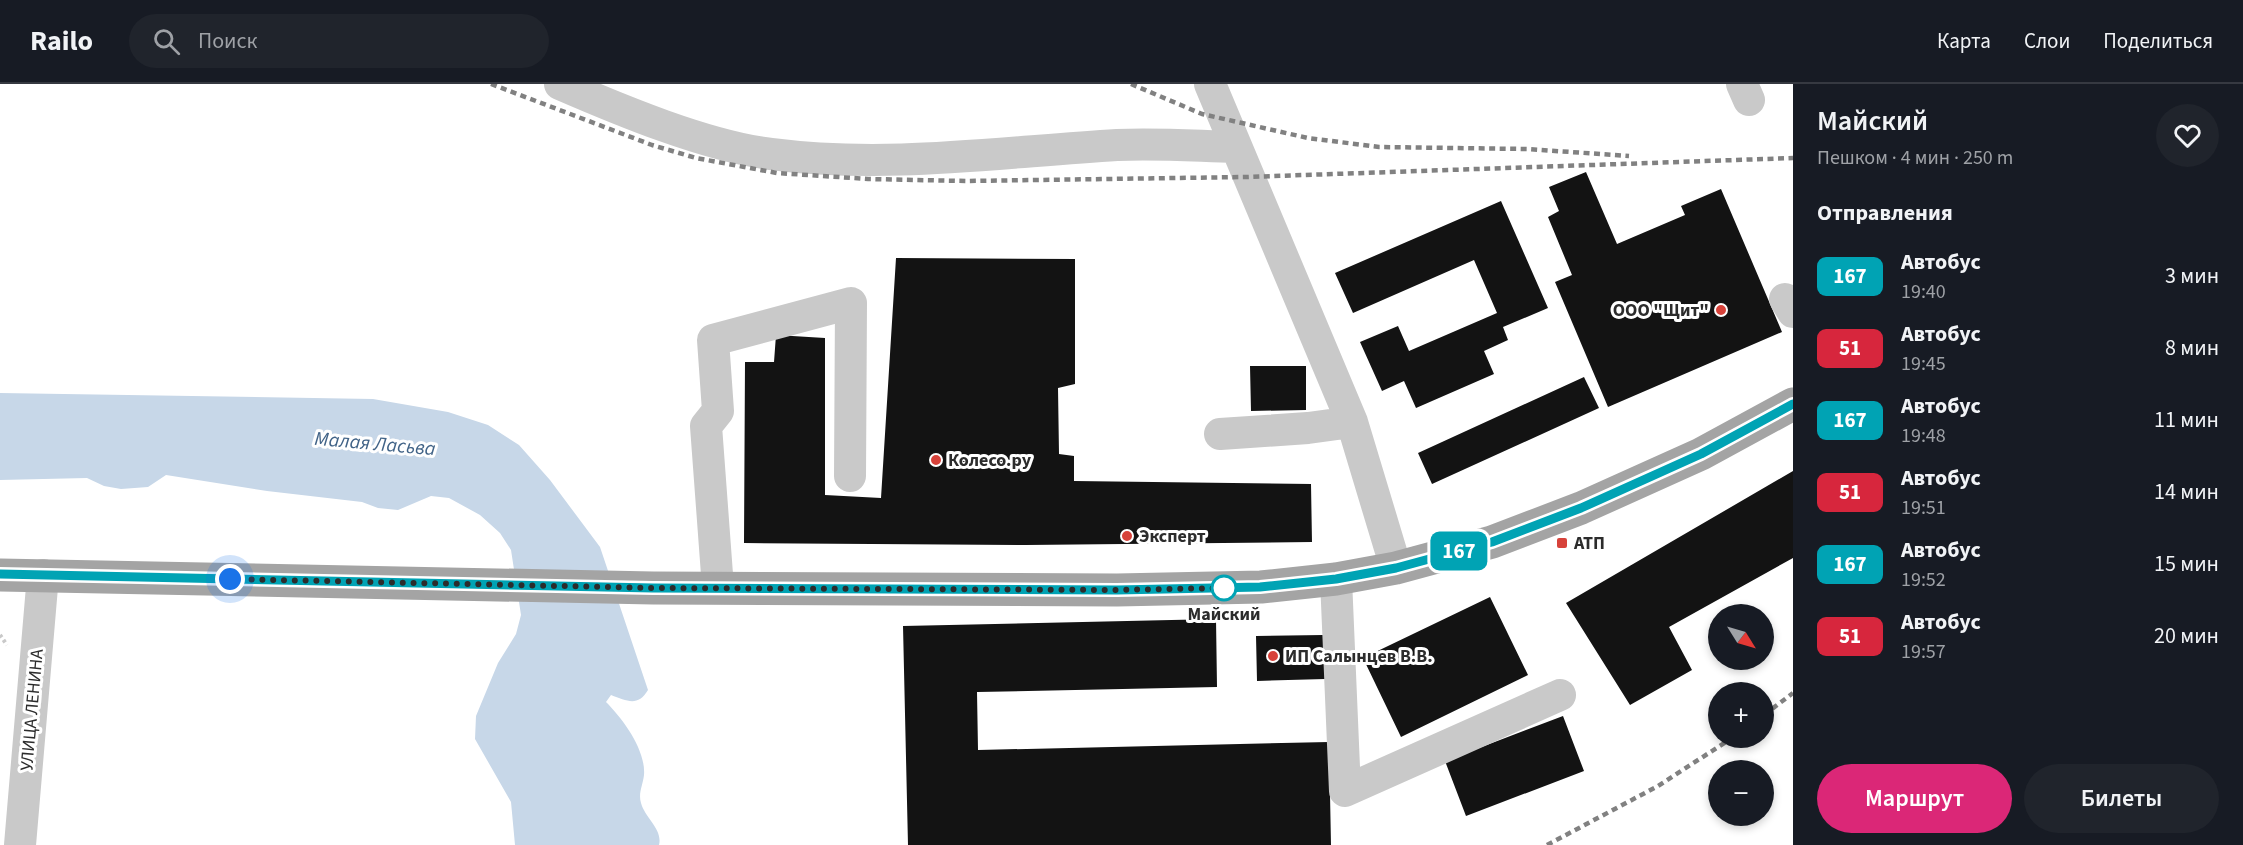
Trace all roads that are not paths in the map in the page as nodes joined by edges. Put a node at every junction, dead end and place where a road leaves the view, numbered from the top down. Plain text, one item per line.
1 (560, 84) edge
2 (1210, 84) edge
3 (1235, 147) junction
4 (1793, 404) edge
5 (1352, 422) junction
6 (1220, 434) dead end
7 (850, 476) dead end
8 (1396, 568) junction
9 (0, 574) edge
10 (43, 575) junction
11 (1336, 579) junction
12 (718, 588) junction
13 (1560, 695) dead end
14 (20, 845) edge

1 - 3 street
2 - 3 street
3 - 5 street
4 - 8 main road
5 - 6 street
5 - 8 street
7 - 12 street
8 - 11 main road
9 - 10 main road
10 - 12 main road
10 - 14 street, УЛИЦА ЛЕНИНА
11 - 12 main road
11 - 13 street

